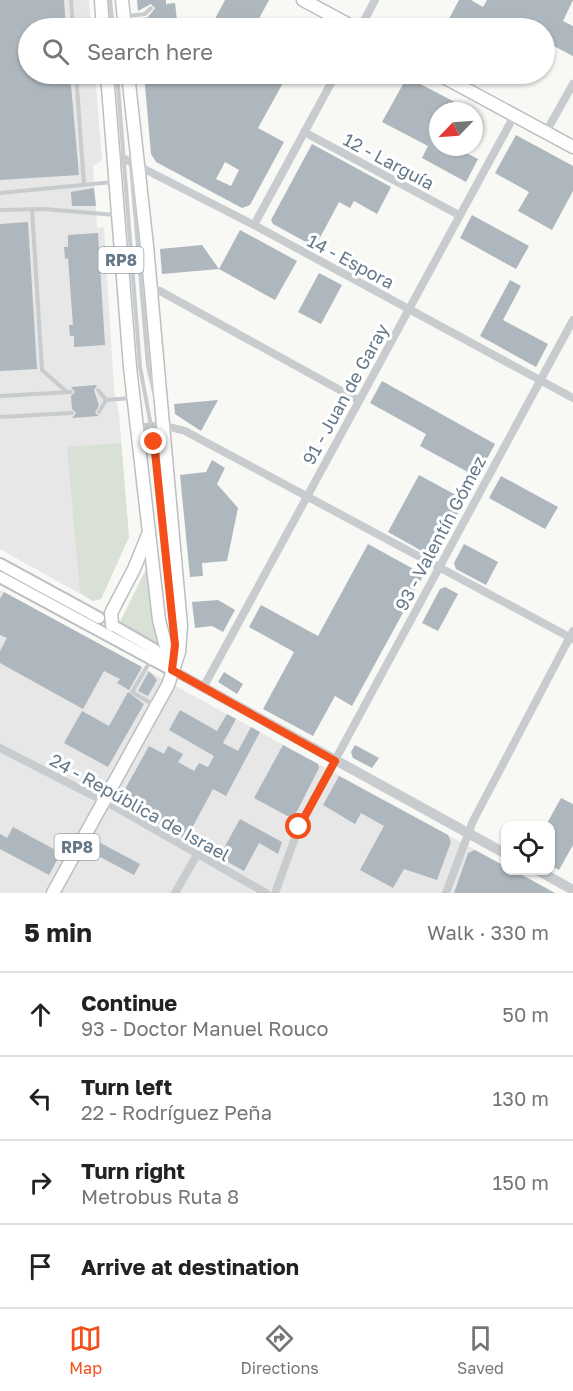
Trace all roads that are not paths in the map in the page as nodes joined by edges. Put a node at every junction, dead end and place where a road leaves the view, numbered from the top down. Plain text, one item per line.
1 (71, 0) edge
2 (101, 0) edge
3 (110, 0) edge
4 (122, 0) edge
5 (303, 0) edge
6 (375, 0) edge
7 (151, 8) dead end
8 (72, 18) edge
9 (102, 18) edge
10 (112, 18) edge
11 (124, 18) edge
12 (136, 18) edge
13 (338, 18) edge
14 (364, 18) edge
15 (77, 84) edge
16 (109, 84) edge
17 (118, 84) edge
18 (129, 84) edge
19 (330, 84) edge
20 (456, 84) edge
21 (573, 84) edge
22 (514, 116) junction
23 (304, 132) junction
24 (546, 132) junction
25 (573, 147) edge
26 (127, 160) junction
27 (115, 182) junction
28 (84, 185) junction
29 (0, 193) edge
30 (32, 209) junction
31 (0, 210) edge
32 (117, 215) junction
33 (459, 215) junction
34 (254, 225) junction
35 (150, 288) junction
36 (410, 310) junction
37 (573, 320) edge
38 (540, 380) junction
39 (98, 390) dead end
40 (0, 396) edge
41 (135, 397) junction
42 (573, 398) edge
43 (106, 400) junction
44 (358, 400) junction
45 (99, 412) dead end
46 (72, 413) dead end
47 (0, 417) edge
48 (150, 427) junction
49 (306, 497) junction
50 (149, 531) junction
51 (0, 564) edge
52 (440, 566) junction
53 (0, 577) edge
54 (99, 618) joint
55 (111, 619) junction
56 (572, 636) edge
57 (151, 658) junction
58 (172, 670) junction
59 (203, 688) junction
60 (156, 706) junction
61 (1, 750) edge
62 (335, 761) junction
63 (102, 801) junction
64 (468, 833) junction
65 (501, 851) edge
66 (197, 855) junction
67 (546, 875) edge
68 (573, 890) edge
69 (52, 893) edge
70 (175, 893) edge
71 (266, 893) edge
72 (275, 893) edge
73 (446, 893) edge

1 - 8 lane
2 - 9 main road
3 - 10 lane
4 - 11 main road
5 - 13 main road
6 - 14 street
7 - 12 lane
15 - 28 lane
16 - 26 main road, RP8
17 - 26 lane
18 - 26 main road, RP8
19 - 23 street
20 - 22 main road
21 - 24 street
22 - 24 main road
22 - 33 street, 91 - Juan de Garay
23 - 33 street, 12 - Larguía
23 - 34 street
24 - 25 main road
26 - 27 main road, RP8
26 - 34 street, 14 - Espora
26 - 35 main road, RP8
26 - 48 lane
26 - 48 lane
27 - 28 lane
27 - 32 main road, RP8
28 - 29 lane
30 - 31 lane
30 - 32 lane
30 - 40 lane
32 - 41 main road, RP8
33 - 36 street, 91 - Juan de Garay
34 - 36 street, 14 - Espora
35 - 44 street
35 - 48 main road, RP8
36 - 38 street, 14 - Espora
36 - 44 street, 91 - Juan de Garay
37 - 38 street, 93 - Valentín Gómez
38 - 42 street, 14 - Espora
38 - 52 street, 93 - Valentín Gómez
39 - 43 lane
41 - 43 lane
41 - 48 main road, RP8
43 - 45 lane
44 - 49 street, 91 - Juan de Garay
46 - 47 lane
48 - 49 street
48 - 50 main road, RP8
48 - 58 main road, RP8
49 - 52 street
49 - 59 street, 91 - Juan de Garay
50 - 55 main road
50 - 58 main road, RP8
51 - 54 main road
52 - 56 street
52 - 62 street, 93 - Valentín Gómez
53 - 57 main road
54 - 55 main road
55 - 58 main road
56 - 64 street
57 - 58 main road
57 - 60 lane
58 - 59 street
58 - 60 main road, RP8
59 - 62 street
60 - 63 main road, RP8
61 - 63 street, 24 - República de Israel
62 - 64 street
62 - 72 street, 93 - Valentín Gómez
63 - 66 street, 24 - República de Israel
63 - 69 main road, RP8
64 - 65 street
64 - 73 street
66 - 70 street
66 - 71 street, 24 - República de Israel
67 - 68 street

